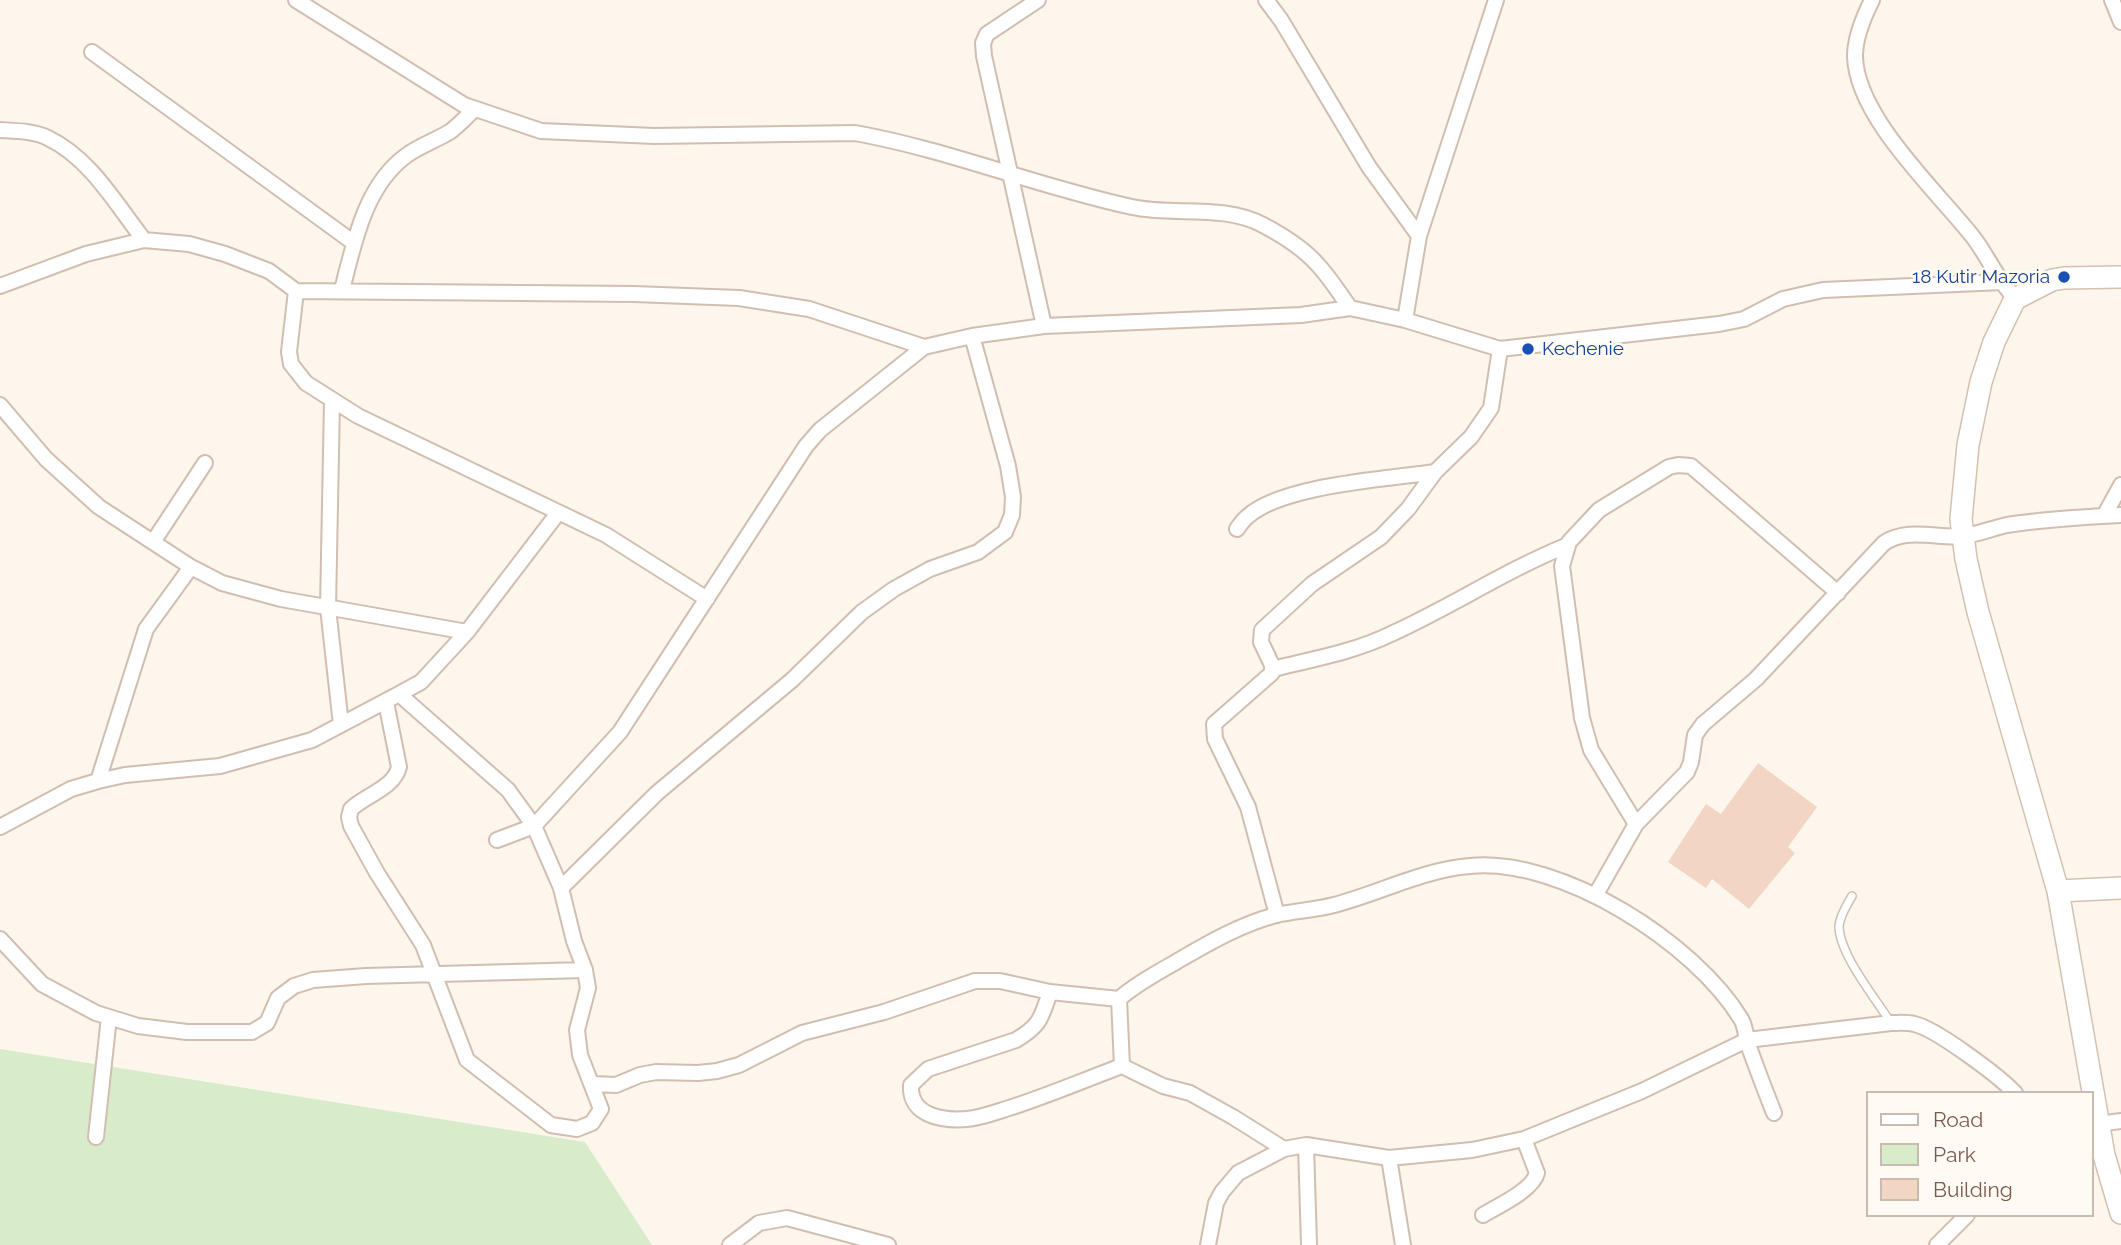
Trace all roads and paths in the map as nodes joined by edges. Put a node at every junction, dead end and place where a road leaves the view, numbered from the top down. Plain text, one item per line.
1 (296, 0) edge
2 (1038, 0) edge
3 (1266, 0) edge
4 (1496, 0) edge
5 (1872, 0) edge
6 (2112, 0) edge
7 (2121, 22) edge
8 (92, 52) dead end
9 (470, 107) junction
10 (0, 130) edge
11 (1012, 176) junction
12 (1419, 236) junction
13 (144, 240) junction
14 (354, 243) junction
15 (2121, 277) edge
16 (0, 286) edge
17 (342, 290) junction
18 (2009, 290) junction
19 (296, 291) junction
20 (1350, 308) junction
21 (1405, 320) junction
22 (1044, 326) junction
23 (972, 336) junction
24 (924, 346) junction
25 (1500, 349) junction
26 (332, 401) junction
27 (0, 405) edge
28 (205, 463) dead end
29 (1435, 472) junction
30 (2121, 485) edge
31 (558, 513) junction
32 (2121, 515) edge
33 (2104, 516) junction
34 (1237, 529) dead end
35 (1964, 536) junction
36 (153, 542) junction
37 (1568, 545) junction
38 (191, 567) junction
39 (1838, 593) junction
40 (707, 599) junction
41 (328, 608) junction
42 (467, 632) junction
43 (1273, 669) junction
44 (399, 694) junction
45 (386, 702) junction
46 (341, 725) junction
47 (98, 781) junction
48 (1636, 824) junction
49 (534, 826) junction
50 (0, 827) edge
51 (497, 840) dead end
52 (561, 887) junction
53 (2121, 888) edge
54 (2058, 891) junction
55 (1852, 895) dead end
56 (1595, 896) junction
57 (1277, 915) junction
58 (0, 939) edge
59 (585, 970) junction
60 (435, 974) junction
61 (1050, 992) junction
62 (1119, 999) junction
63 (109, 1017) junction
64 (1891, 1023) junction
65 (1747, 1040) junction
66 (1122, 1066) junction
67 (592, 1084) junction
68 (2013, 1091) edge
69 (1774, 1113) dead end
70 (2104, 1123) edge
71 (96, 1137) dead end
72 (1524, 1139) junction
73 (1306, 1145) junction
74 (1284, 1149) junction
75 (1389, 1158) junction
76 (2121, 1213) edge
77 (1483, 1215) dead end
78 (1965, 1217) edge
79 (730, 1245) edge
80 (888, 1245) edge
81 (1208, 1245) edge
82 (1309, 1245) edge
83 (1402, 1245) edge
84 (1937, 1245) edge

1 - 9 street
2 - 11 street
3 - 12 street
4 - 12 street
5 - 18 street
6 - 7 street
8 - 14 street
9 - 11 street
9 - 14 street
10 - 13 street
11 - 20 street
11 - 22 street
12 - 21 street
13 - 16 street
13 - 19 street
14 - 17 street
15 - 18 main road
17 - 19 street
17 - 24 street
18 - 25 street
18 - 35 main road
19 - 26 street
20 - 21 street
20 - 22 street
21 - 25 street
22 - 23 street
23 - 24 street
23 - 52 street
24 - 40 street
25 - 29 street
26 - 31 street
26 - 41 street
27 - 36 street
28 - 36 street
29 - 34 street
29 - 43 street
30 - 33 street
31 - 40 street
31 - 42 street
32 - 33 street
33 - 35 street
35 - 39 street
35 - 54 main road
36 - 38 street
37 - 39 street
37 - 43 street
37 - 48 street
38 - 41 street
38 - 47 street
39 - 48 street
40 - 49 street
41 - 42 street
41 - 46 street
42 - 44 street
43 - 57 street
44 - 45 street
44 - 49 street
45 - 46 street
45 - 60 street
46 - 47 street
47 - 50 street
48 - 56 street
49 - 51 street
49 - 52 street
52 - 59 street
53 - 54 main road
54 - 70 main road
55 - 64 lane
56 - 57 street
56 - 65 street
57 - 62 street
58 - 63 street
59 - 60 street
59 - 67 street
60 - 63 street
60 - 67 street
61 - 62 street
61 - 66 street
61 - 67 street
62 - 66 street
63 - 71 street
64 - 65 street
64 - 68 street
65 - 69 street
65 - 72 street
66 - 74 street
70 - 76 main road
72 - 75 street
72 - 77 street
73 - 74 street
73 - 75 street
73 - 82 street
74 - 81 street
75 - 83 street
78 - 84 street
79 - 80 street

